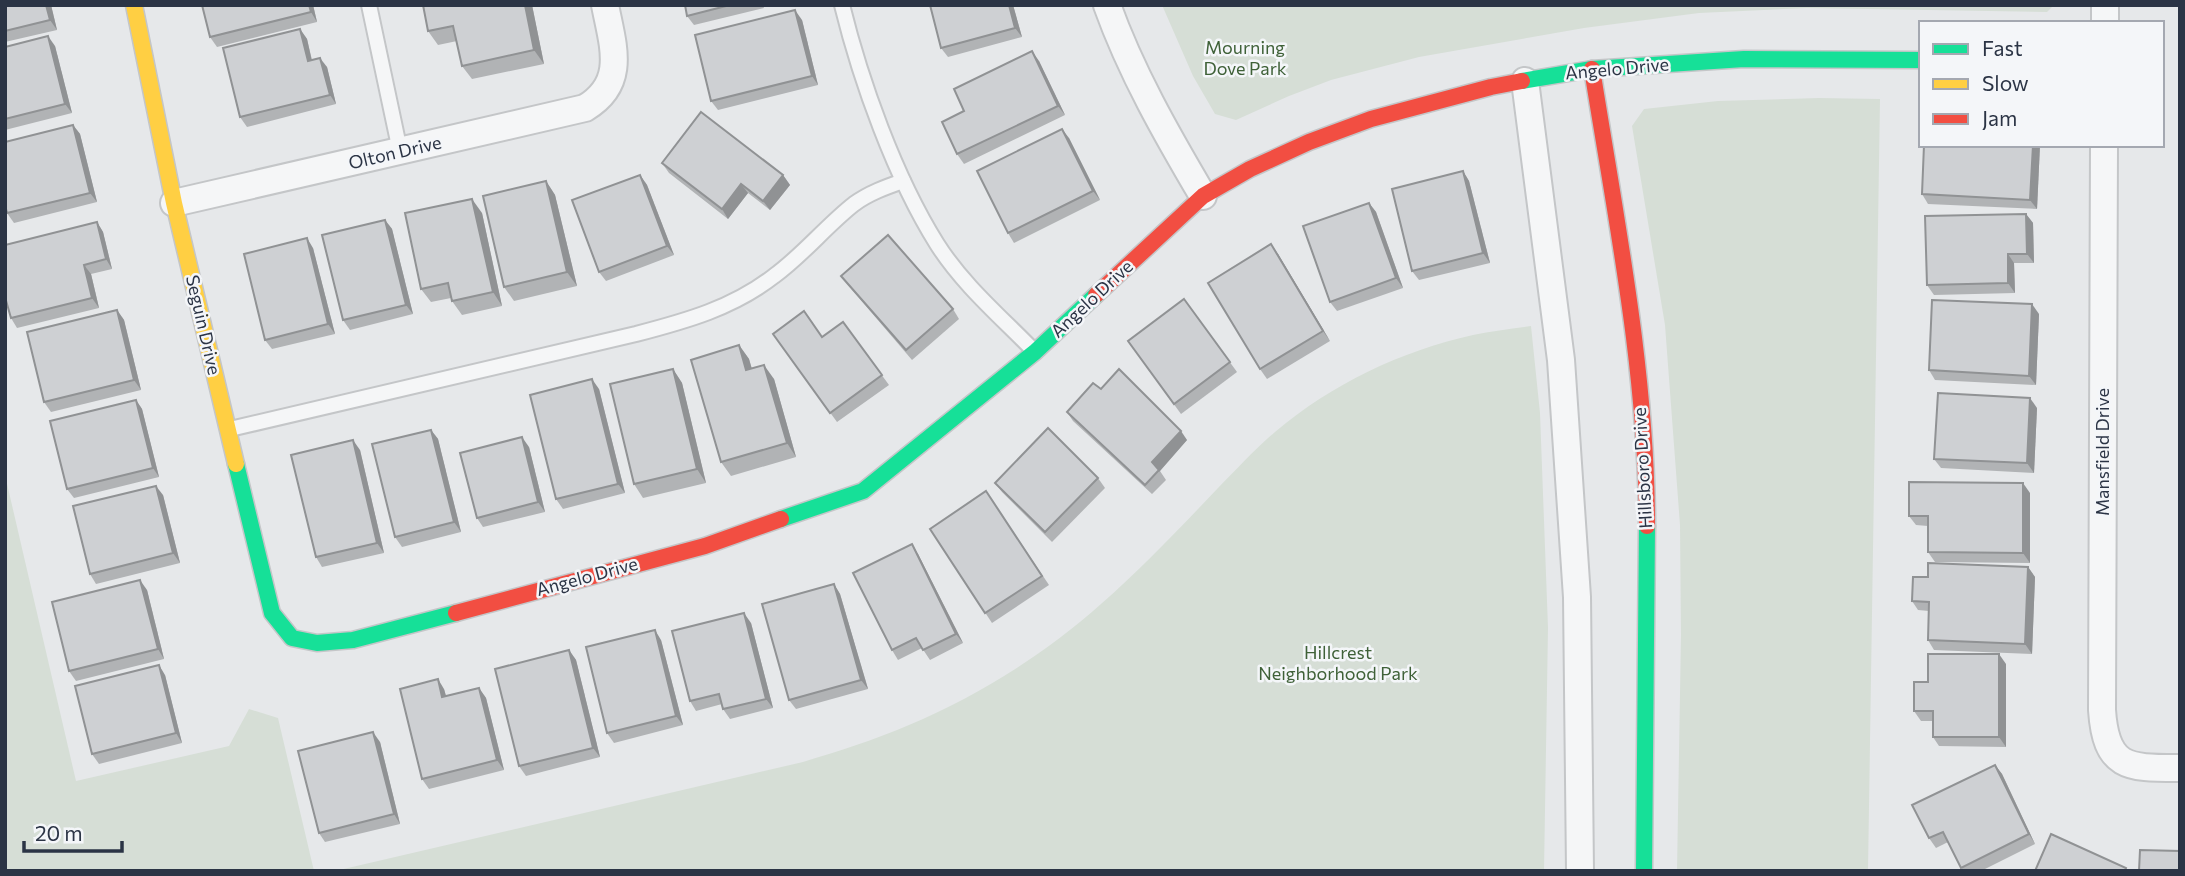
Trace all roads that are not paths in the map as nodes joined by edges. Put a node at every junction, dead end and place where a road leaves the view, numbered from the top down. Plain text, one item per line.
1 (134, 5) edge
2 (369, 5) edge
3 (605, 5) edge
4 (842, 5) edge
5 (1107, 5) edge
6 (1919, 60) edge
7 (1592, 69) junction
8 (1525, 81) junction
9 (2104, 147) edge
10 (400, 152) junction
11 (903, 181) junction
12 (1203, 196) junction
13 (174, 203) junction
14 (1035, 352) junction
15 (228, 430) junction
16 (292, 638) joint
17 (2180, 768) edge
18 (1580, 871) edge
19 (1644, 871) edge

1 - 13 street, Seguin Drive
2 - 10 lane
3 - 10 street, Olton Drive
4 - 11 lane
5 - 12 street
6 - 7 street, Angelo Drive
7 - 8 street, Angelo Drive
7 - 19 street, Hillsboro Drive
8 - 12 street, Angelo Drive
8 - 18 street
9 - 17 street, Mansfield Drive
10 - 13 street, Olton Drive
11 - 14 lane
11 - 15 lane
12 - 14 street, Angelo Drive
13 - 15 street, Seguin Drive
14 - 16 street, Angelo Drive
15 - 16 street, Seguin Drive

